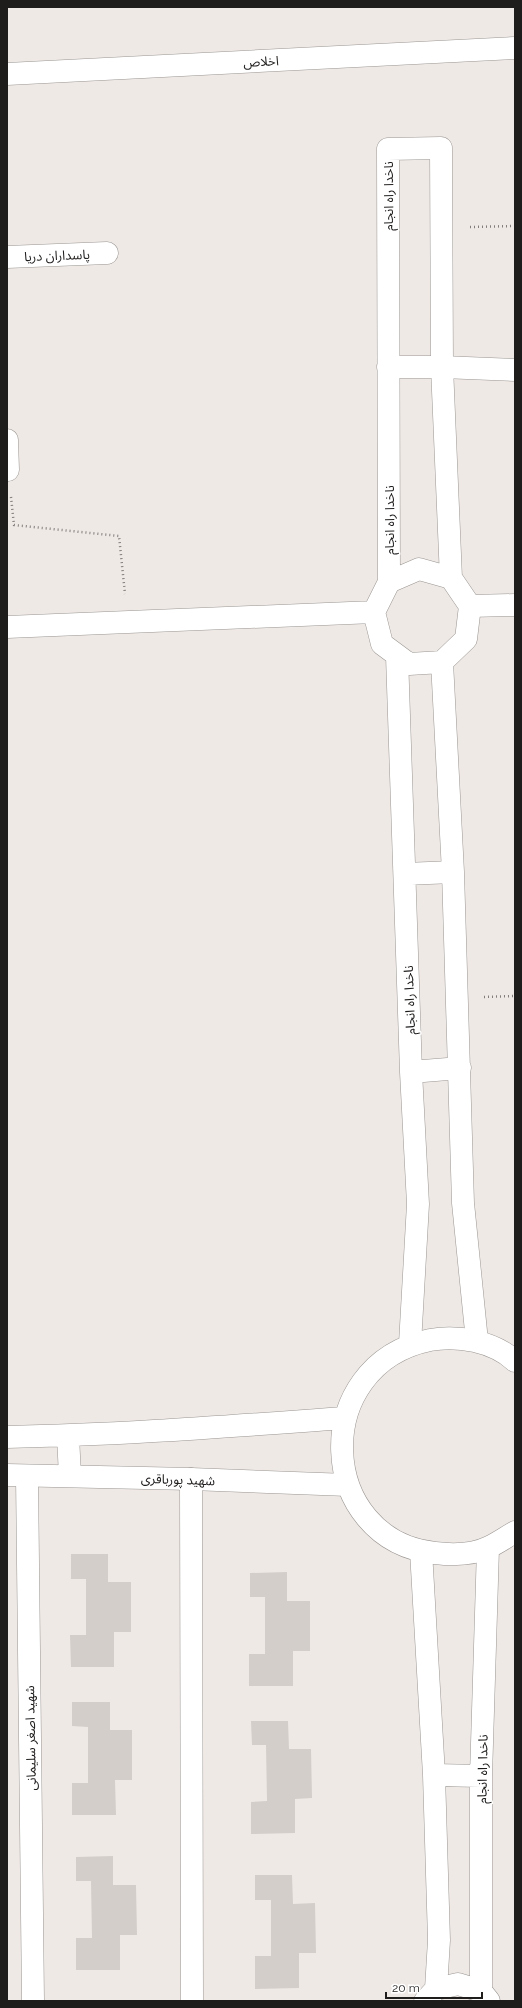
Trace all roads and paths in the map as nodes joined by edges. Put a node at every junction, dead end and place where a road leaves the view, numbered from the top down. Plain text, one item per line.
1 (515, 48) edge
2 (7, 74) edge
3 (515, 226) edge
4 (442, 228) junction
5 (107, 253) dead end
6 (7, 257) edge
7 (388, 367) junction
8 (442, 368) junction
9 (515, 370) edge
10 (7, 440) edge
11 (8, 470) joint
12 (451, 578) junction
13 (389, 582) junction
14 (515, 605) edge
15 (470, 606) junction
16 (374, 612) junction
17 (128, 622) junction
18 (7, 627) edge
19 (397, 656) junction
20 (442, 662) junction
21 (452, 872) junction
22 (404, 874) junction
23 (460, 1068) junction
24 (411, 1072) junction
25 (477, 1341) junction
26 (410, 1344) junction
27 (515, 1361) edge
28 (345, 1418) junction
29 (68, 1436) junction
30 (7, 1437) edge
31 (17, 1475) edge
32 (70, 1476) junction
33 (191, 1479) junction
34 (348, 1485) junction
35 (515, 1532) edge
36 (488, 1548) junction
37 (420, 1551) junction
38 (434, 1774) junction
39 (482, 1776) junction
40 (430, 1995) edge
41 (485, 1996) edge
42 (33, 2001) edge
43 (192, 2001) edge

1 - 2 street, اخلاص
3 - 4 path
4 - 7 street, ناخدا راه انجام
4 - 8 street, ناخدا راه انجام
5 - 6 street, پاسداران دریا
7 - 8 street
7 - 13 street, ناخدا راه انجام
8 - 9 street
8 - 12 street, ناخدا راه انجام
10 - 11 street
11 - 17 path
12 - 13 street
12 - 15 street
13 - 16 street
14 - 15 street
15 - 20 street
16 - 17 street
16 - 19 street
17 - 18 street
19 - 20 street
19 - 22 street, ناخدا راه انجام
20 - 21 street
21 - 22 street
21 - 23 street
22 - 24 street, ناخدا راه انجام
23 - 24 street
23 - 25 street
24 - 26 street, ناخدا راه انجام
25 - 26 street
25 - 27 street
26 - 28 street
28 - 29 street
28 - 34 street
29 - 30 street
29 - 32 street
31 - 32 street, شهید پورباقری
31 - 42 street, شهید اصغر سلیمانی
32 - 33 street, شهید پورباقری
33 - 34 street, شهید پورباقری
33 - 43 street
34 - 37 street
35 - 36 street
36 - 37 street
36 - 39 street, ناخدا راه انجام
37 - 38 street
38 - 39 street
38 - 40 street
39 - 41 street, ناخدا راه انجام
40 - 41 street

